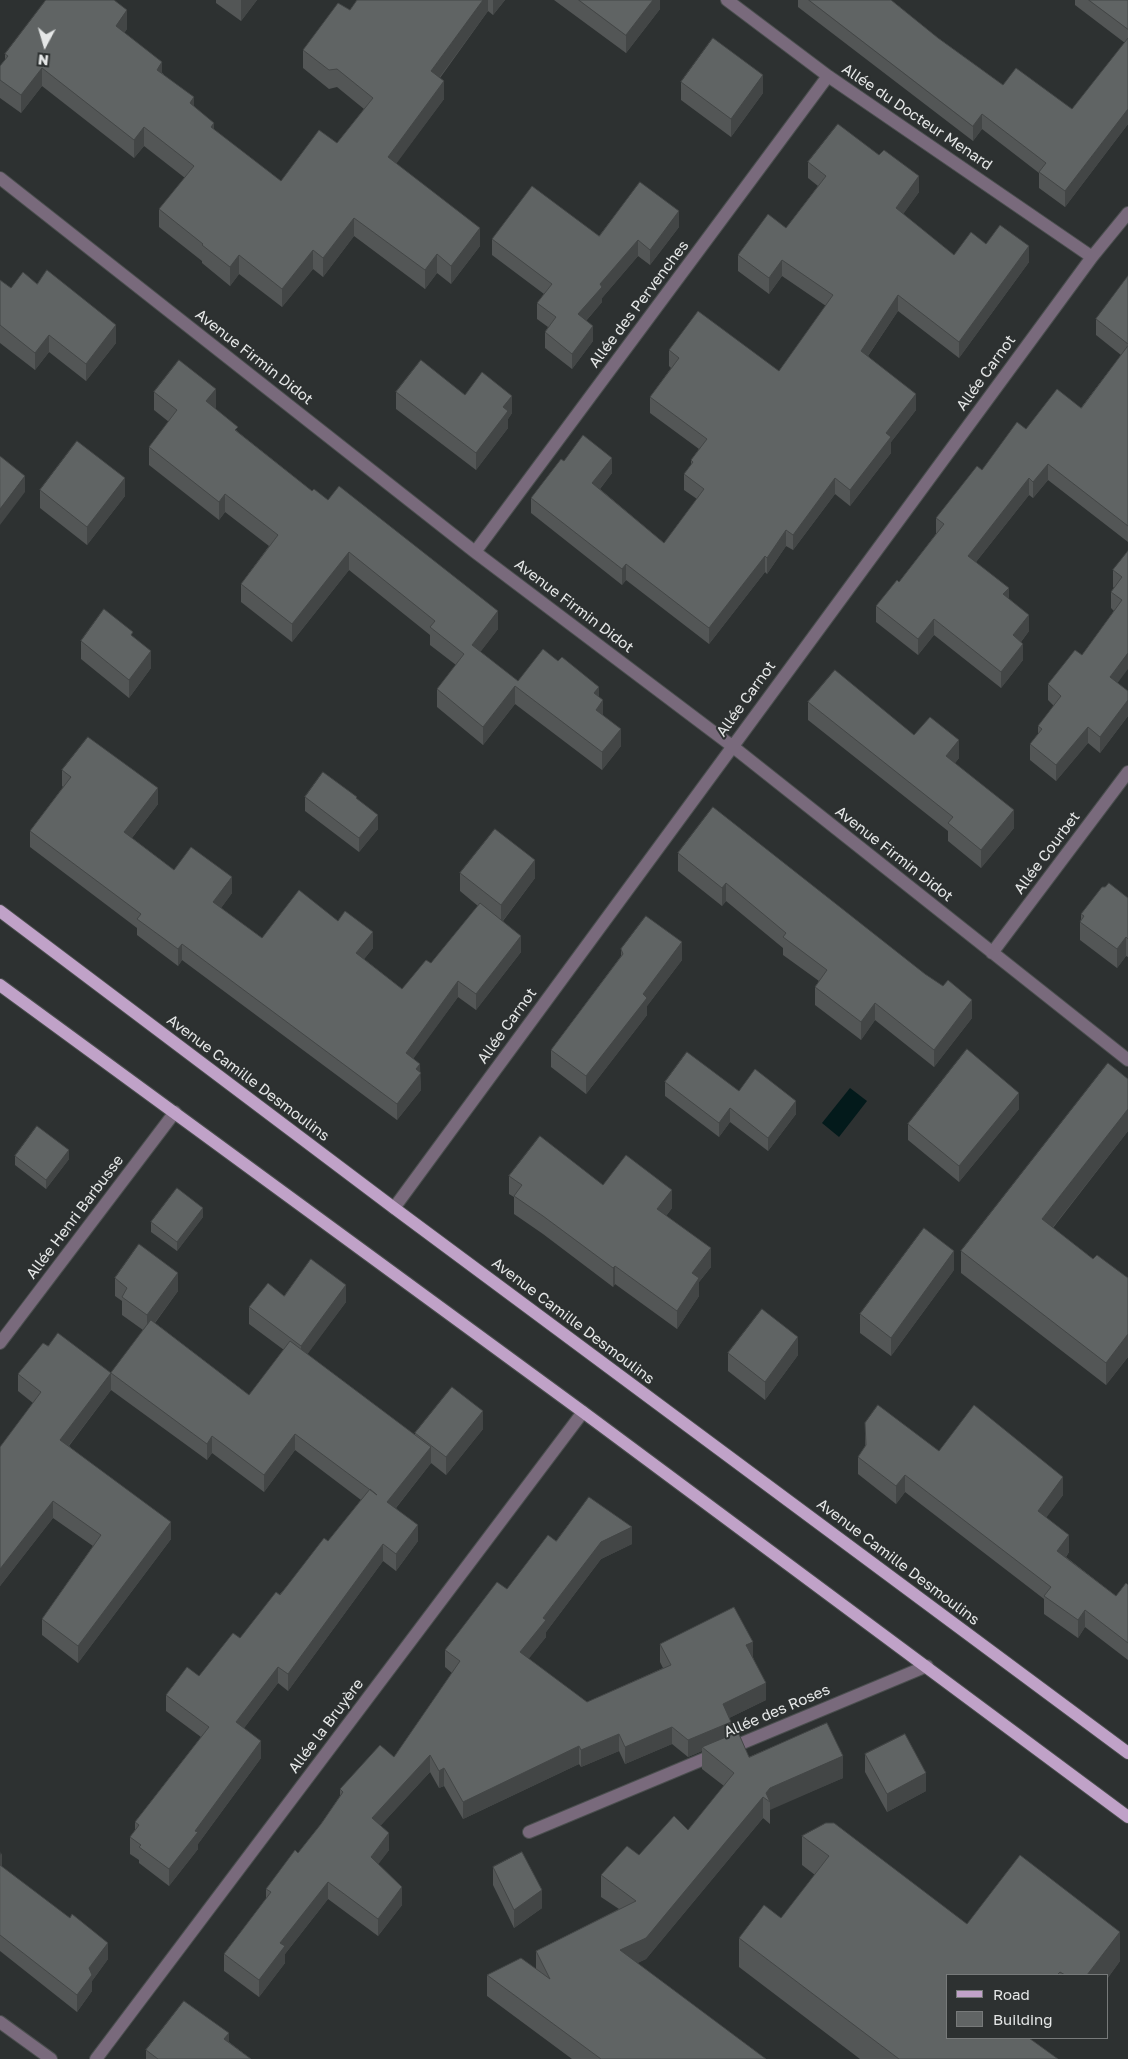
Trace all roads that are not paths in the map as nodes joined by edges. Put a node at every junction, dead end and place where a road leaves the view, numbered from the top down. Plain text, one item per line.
1 (727, 0) edge
2 (828, 76) junction
3 (0, 178) edge
4 (1128, 213) edge
5 (1092, 257) junction
6 (475, 552) junction
7 (732, 746) junction
8 (1128, 772) edge
9 (0, 911) edge
10 (992, 953) junction
11 (0, 985) edge
12 (1128, 1060) edge
13 (175, 1112) junction
14 (394, 1208) junction
15 (0, 1343) edge
16 (583, 1412) junction
17 (927, 1666) junction
18 (1128, 1753) edge
19 (1128, 1817) edge
20 (529, 1832) dead end
21 (0, 2022) edge
22 (51, 2059) edge
23 (96, 2059) edge

1 - 2 street, Allée du Docteur Menard
2 - 5 street, Allée du Docteur Menard
2 - 6 street, Allée des Pervenches
3 - 6 street, Avenue Firmin Didot
4 - 5 street, Allée Carnot
5 - 7 street, Allée Carnot
6 - 7 street, Avenue Firmin Didot
7 - 10 street, Avenue Firmin Didot
7 - 14 street, Allée Carnot
8 - 10 street, Allée Courbet
9 - 14 main road, Avenue Camille Desmoulins
10 - 12 street, Avenue Firmin Didot
11 - 13 main road
13 - 15 street, Allée Henri Barbusse
13 - 16 main road
14 - 18 main road, Avenue Camille Desmoulins
16 - 17 main road
16 - 23 street, Allée la Bruyère
17 - 19 main road
17 - 20 street, Allée des Roses
21 - 22 street

